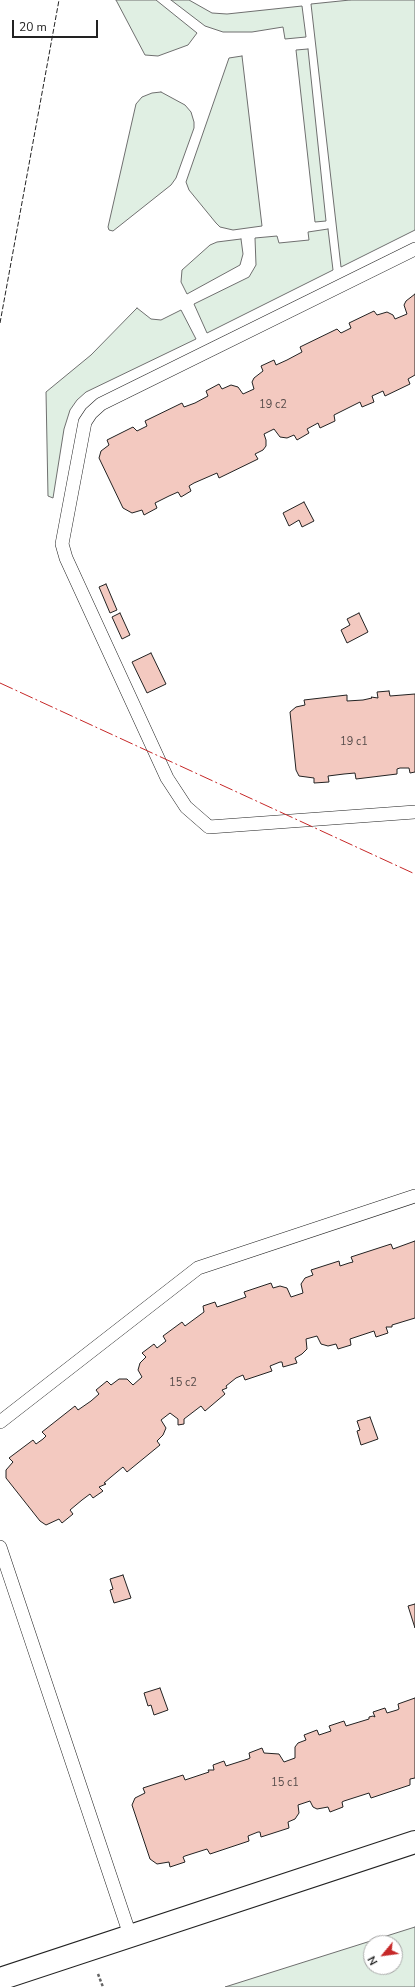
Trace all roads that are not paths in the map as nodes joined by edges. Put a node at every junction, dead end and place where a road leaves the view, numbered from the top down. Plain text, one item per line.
1 (415, 249) edge
2 (415, 812) edge
3 (415, 1196) edge
4 (0, 1422) edge
5 (0, 1548) edge
6 (415, 1842) edge
7 (130, 1935) junction
8 (0, 1979) edge

1 - 2 lane
3 - 4 lane
5 - 7 lane
6 - 7 street
7 - 8 street

